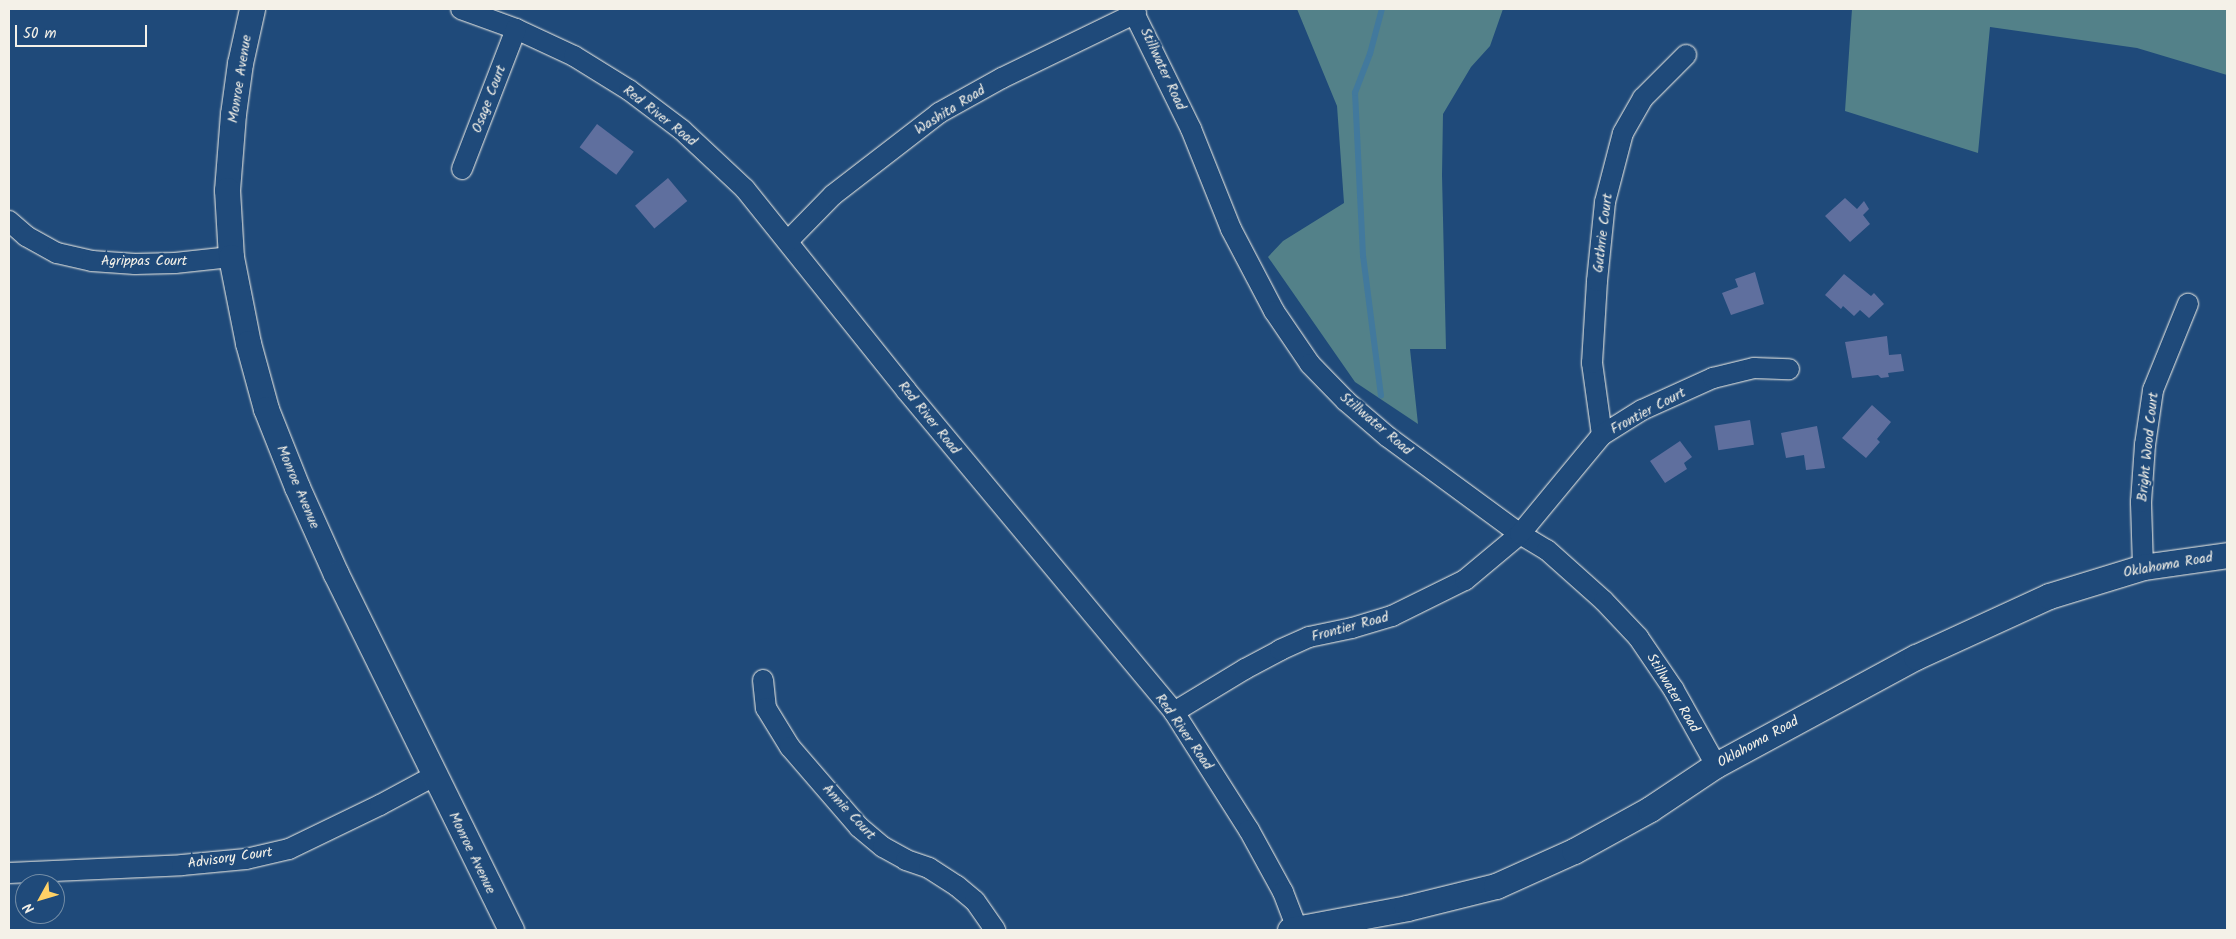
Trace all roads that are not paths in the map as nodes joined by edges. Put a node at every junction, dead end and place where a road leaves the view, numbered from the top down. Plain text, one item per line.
1 (252, 9) edge
2 (462, 9) edge
3 (1134, 11) edge
4 (516, 29) junction
5 (1686, 55) dead end
6 (462, 169) dead end
7 (9, 221) edge
8 (788, 241) junction
9 (230, 257) junction
10 (2188, 304) dead end
11 (1789, 369) dead end
12 (1602, 435) junction
13 (1520, 534) junction
14 (2227, 555) edge
15 (2143, 567) junction
16 (763, 680) dead end
17 (1174, 712) junction
18 (1716, 765) junction
19 (434, 776) junction
20 (9, 873) edge
21 (1294, 929) edge
22 (511, 930) edge
23 (995, 930) edge

1 - 9 street, Monroe Avenue
2 - 4 street, Red River Road
3 - 8 street, Washita Road
3 - 13 street, Stillwater Road
4 - 6 street, Osage Court
4 - 8 street, Red River Road
5 - 12 street, Guthrie Court
7 - 9 street, Agrippas Court
8 - 17 street, Red River Road
9 - 19 street, Monroe Avenue
10 - 15 street, Bright Wood Court
11 - 12 street, Frontier Court
12 - 13 street, Frontier Court
13 - 17 street, Frontier Road
13 - 18 street, Stillwater Road
14 - 15 street, Oklahoma Road
15 - 18 street, Oklahoma Road
16 - 23 street, Annie Court
17 - 21 street, Red River Road
18 - 21 street, Oklahoma Road
19 - 20 street, Advisory Court
19 - 22 street, Monroe Avenue

